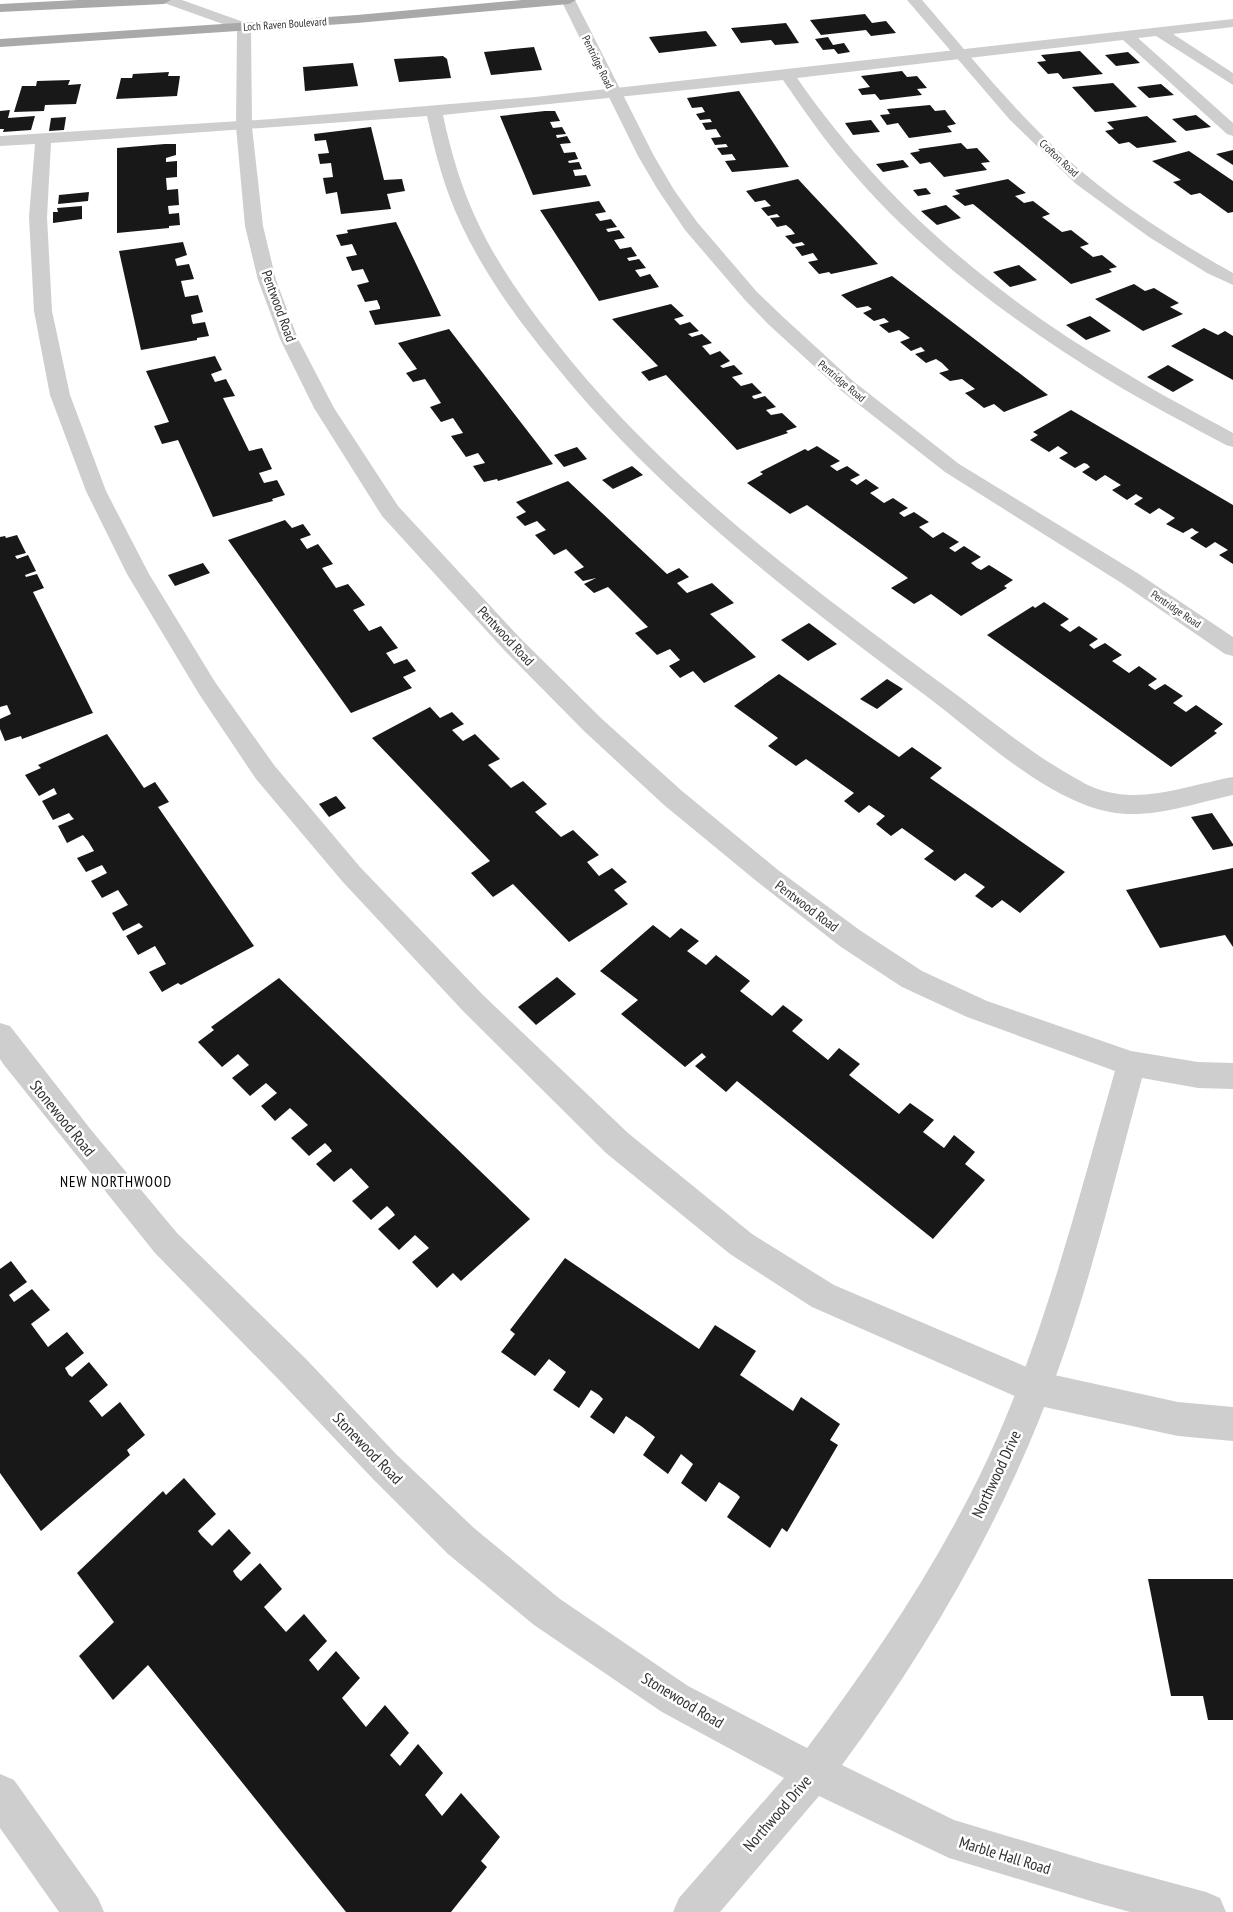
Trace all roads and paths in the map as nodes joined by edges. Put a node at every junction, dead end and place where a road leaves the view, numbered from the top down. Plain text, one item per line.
1 (164, 0) edge
2 (170, 0) edge
3 (568, 0) edge
4 (914, 0) edge
5 (0, 8) edge
6 (1233, 23) edge
7 (244, 27) junction
8 (1159, 32) junction
9 (1126, 36) junction
10 (0, 43) edge
11 (962, 54) junction
12 (786, 74) junction
13 (1233, 80) edge
14 (614, 94) junction
15 (434, 111) junction
16 (244, 127) junction
17 (1233, 131) edge
18 (43, 139) junction
19 (0, 141) edge
20 (1233, 280) edge
21 (1233, 441) edge
22 (1233, 648) edge
23 (1233, 786) edge
24 (0, 1035) edge
25 (1131, 1064) junction
26 (1233, 1076) edge
27 (1035, 1388) junction
28 (1233, 1424) edge
29 (813, 1772) junction
30 (0, 1794) edge
31 (84, 1912) edge
32 (693, 1912) edge
33 (1206, 1912) edge

1 - 5 main road
2 - 7 street
3 - 7 main road, Loch Raven Boulevard
3 - 14 street, Pentridge Road
4 - 11 street, Crofton Road
6 - 8 street
7 - 10 main road, Loch Raven Boulevard
7 - 16 street, Pentwood Road
8 - 9 street
8 - 13 street
9 - 11 street
9 - 17 street
11 - 12 street
11 - 20 street, Crofton Road
12 - 14 street
12 - 21 street
14 - 15 street
14 - 22 street, Pentridge Road
15 - 16 street
15 - 23 street
16 - 18 street
16 - 25 street, Pentwood Road
18 - 19 street
18 - 27 street
24 - 29 street, Stonewood Road
25 - 26 street
25 - 27 street, Northwood Drive
27 - 28 street
27 - 29 street, Northwood Drive
29 - 32 street, Northwood Drive
29 - 33 street, Marble Hall Road
30 - 31 street

